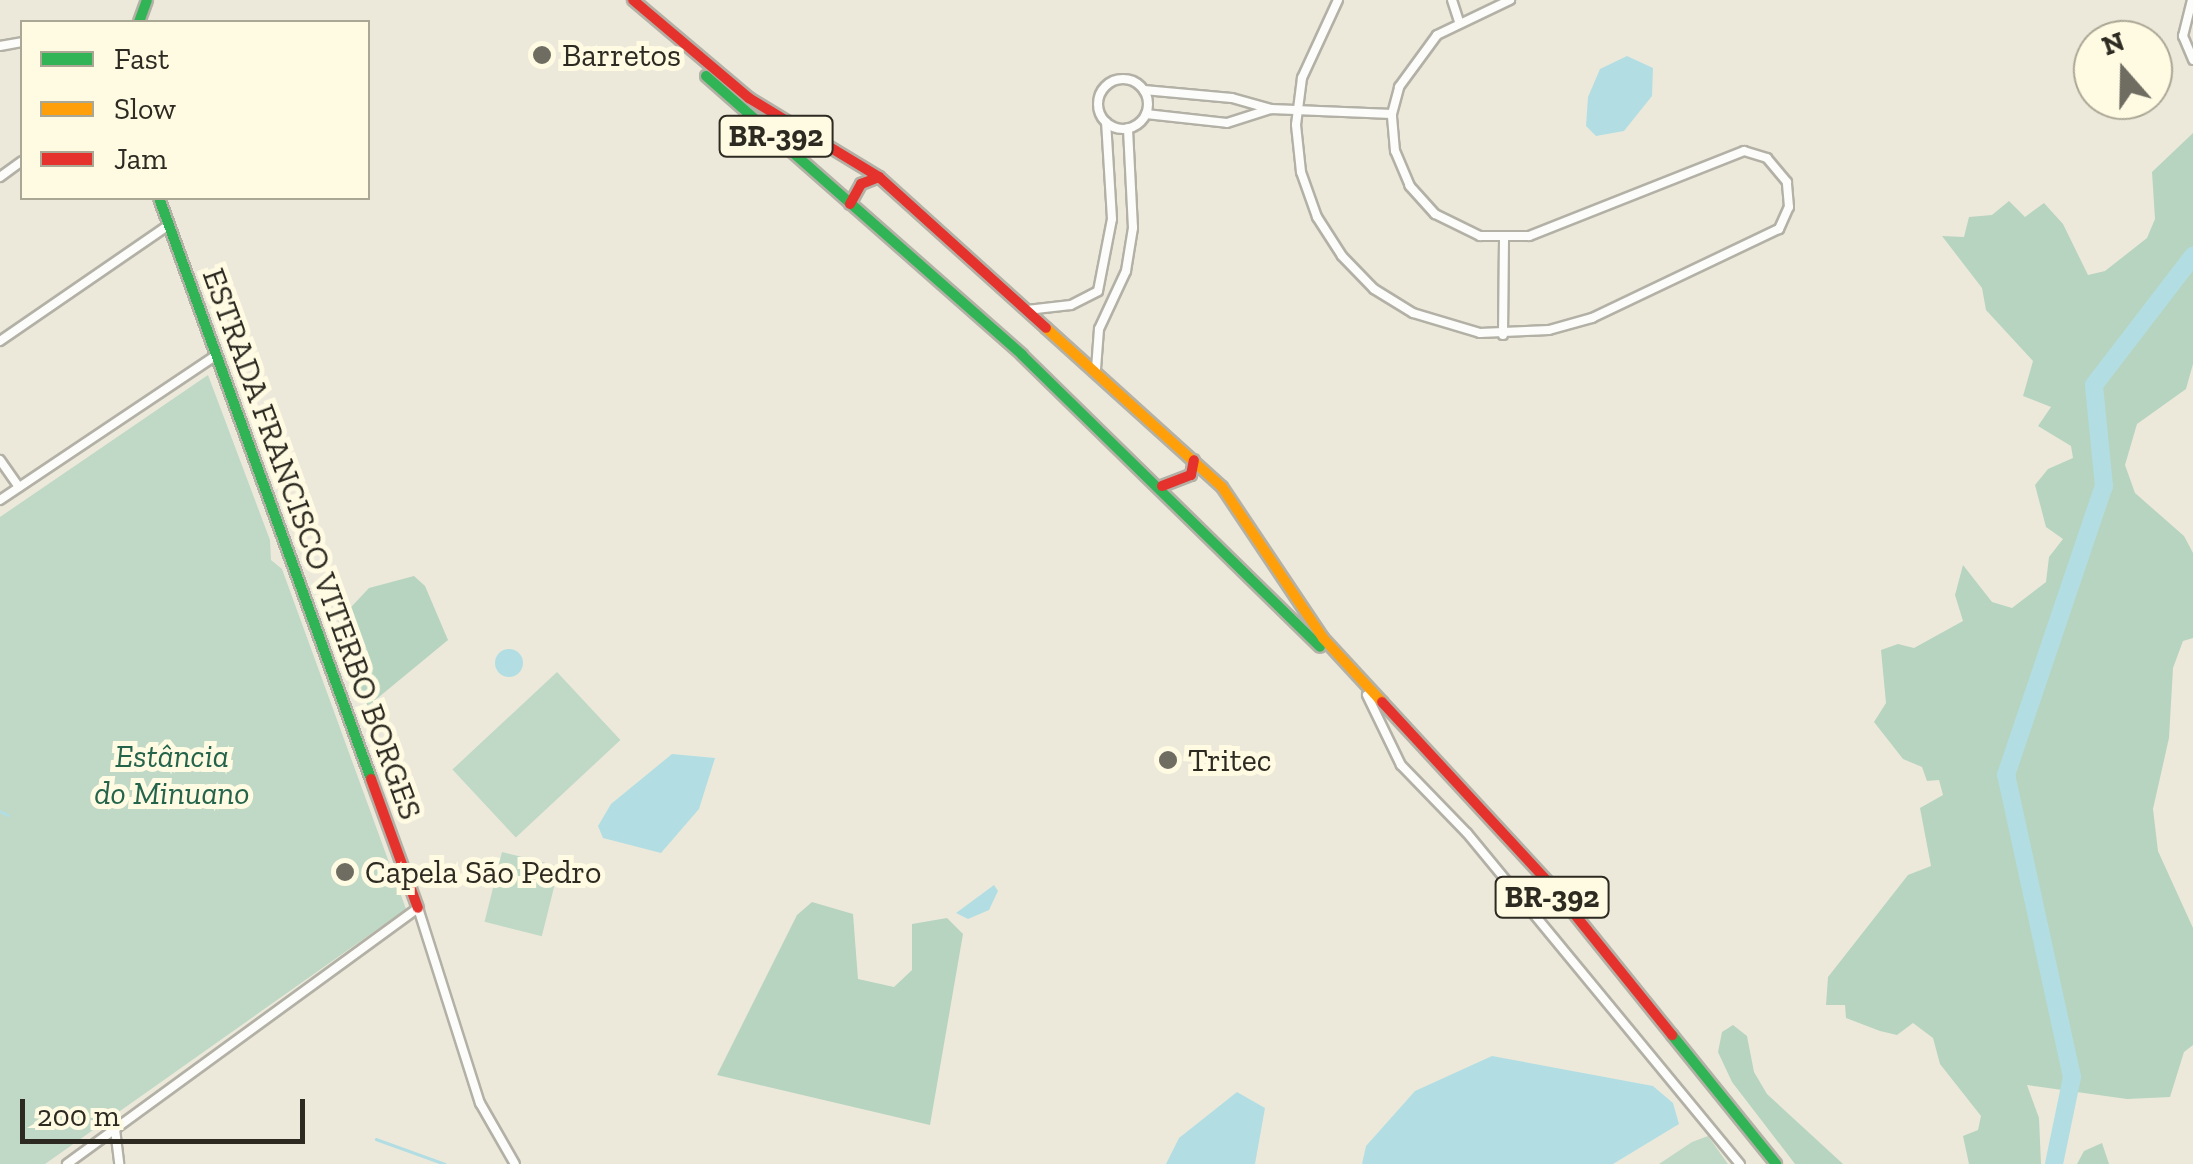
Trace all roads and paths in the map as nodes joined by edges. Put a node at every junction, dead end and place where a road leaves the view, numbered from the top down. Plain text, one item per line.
1 (619, 0) edge
2 (633, 0) edge
3 (1338, 0) edge
4 (1452, 0) edge
5 (1510, 0) edge
6 (2192, 0) edge
7 (1460, 22) junction
8 (2193, 60) edge
9 (1144, 90) junction
10 (1271, 109) junction
11 (1297, 110) junction
12 (1146, 114) junction
13 (1392, 114) junction
14 (1106, 122) junction
15 (1128, 128) junction
16 (879, 177) junction
17 (160, 200) edge
18 (850, 204) junction
19 (168, 225) junction
20 (1504, 239) junction
21 (1027, 310) junction
22 (1502, 334) junction
23 (0, 341) edge
24 (215, 356) junction
25 (1096, 369) junction
26 (0, 460) edge
27 (1194, 460) junction
28 (1162, 486) junction
29 (19, 487) junction
30 (0, 500) edge
31 (1367, 695) junction
32 (418, 908) junction
33 (115, 1129) junction
34 (67, 1164) edge
35 (119, 1164) edge
36 (514, 1164) edge
37 (1740, 1164) edge
38 (1772, 1164) edge

1 - 18 main road, BR-392
2 - 16 main road, BR-392 / BR-392
3 - 11 street
4 - 7 street
5 - 7 street
6 - 8 street
7 - 13 street
9 - 10 street
9 - 12 street
9 - 14 street
10 - 11 street
10 - 12 street
11 - 13 street
11 - 22 street
12 - 15 street
13 - 20 street
14 - 15 street
14 - 21 street
15 - 25 street
16 - 18 main road
16 - 21 main road, BR-392
17 - 19 main road, ESTRADA FRANCISCO VITERBO BORGES
18 - 28 main road, BR-392
19 - 23 street
19 - 24 main road, ESTRADA FRANCISCO VITERBO BORGES
20 - 22 street
20 - 22 street
21 - 25 main road, BR-392
24 - 29 street
24 - 32 main road, ESTRADA FRANCISCO VITERBO BORGES
25 - 27 main road, BR-392
26 - 29 street
27 - 28 main road
27 - 38 main road, BR-392
28 - 31 main road, BR-392
29 - 30 street
31 - 37 street
31 - 38 main road, BR-392
32 - 33 street
32 - 36 street
33 - 34 street
33 - 35 street

